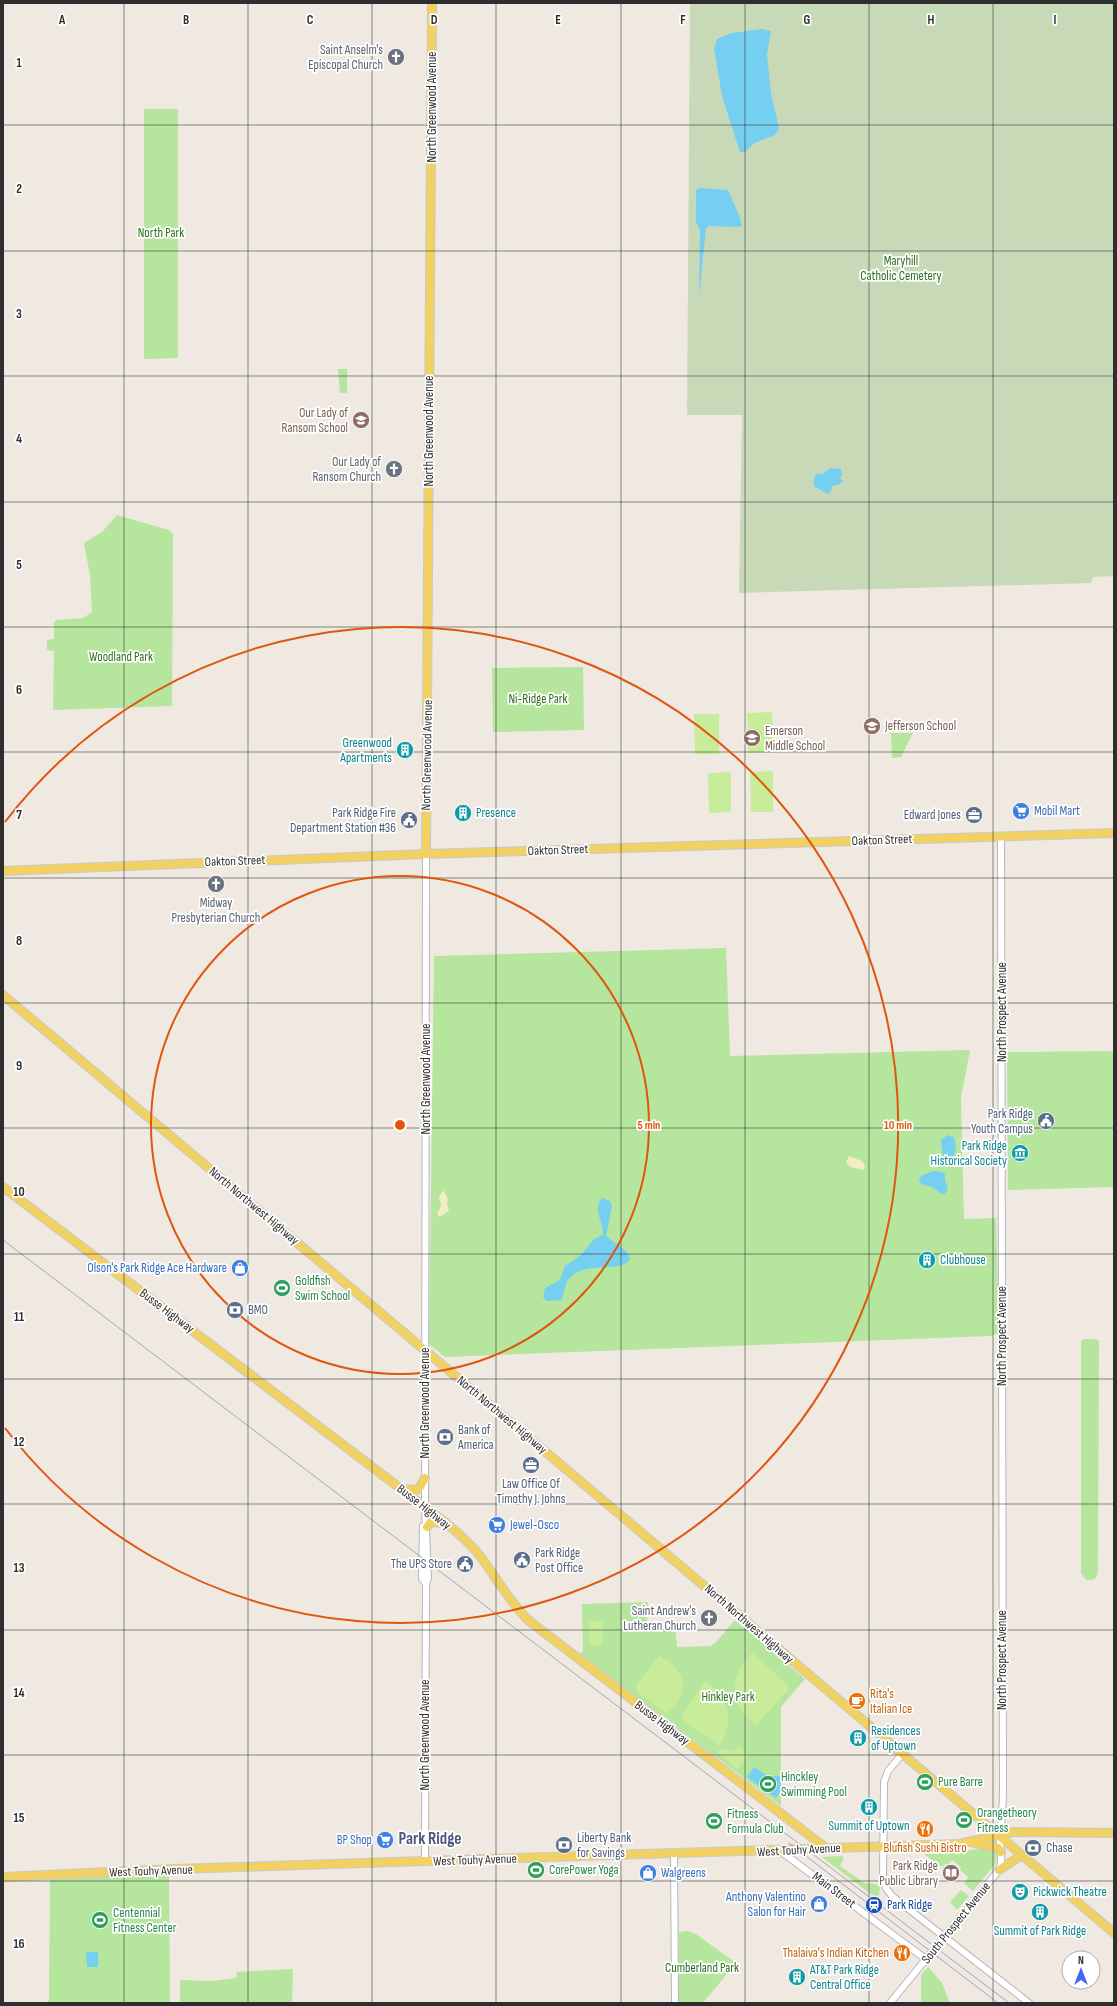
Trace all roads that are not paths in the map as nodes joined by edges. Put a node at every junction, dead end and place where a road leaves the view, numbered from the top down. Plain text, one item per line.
1 (432, 3) edge
2 (1114, 832) edge
3 (1001, 836) junction
4 (426, 854) junction
5 (3, 871) edge
6 (3, 995) edge
7 (3, 1186) edge
8 (425, 1350) junction
9 (425, 1478) junction
10 (401, 1489) junction
11 (425, 1507) junction
12 (446, 1523) junction
13 (427, 1527) junction
14 (426, 1584) junction
15 (903, 1753) junction
16 (1114, 1833) edge
17 (1000, 1836) junction
18 (970, 1842) junction
19 (884, 1847) junction
20 (826, 1848) junction
21 (779, 1850) junction
22 (1001, 1852) junction
23 (674, 1854) junction
24 (1022, 1855) junction
25 (425, 1862) junction
26 (999, 1870) junction
27 (3, 1877) edge
28 (1114, 1934) edge
29 (944, 1938) junction
30 (927, 1960) junction
31 (675, 2003) edge
32 (890, 2003) edge
33 (1029, 2003) edge

1 - 4 main road, North Greenwood Avenue
2 - 3 main road, Oakton Street
3 - 4 main road, Oakton Street
3 - 17 street, North Prospect Avenue
4 - 5 main road, Oakton Street
4 - 8 street, North Greenwood Avenue
6 - 8 main road, North Northwest Highway
7 - 10 main road, Busse Highway
8 - 9 street, North Greenwood Avenue
8 - 15 main road, North Northwest Highway
9 - 10 main road
9 - 11 street, North Greenwood Avenue
10 - 11 main road, Busse Highway
11 - 12 main road, Busse Highway
11 - 13 street, North Greenwood Avenue
11 - 14 street, North Greenwood Avenue
12 - 13 main road
12 - 20 main road, Busse Highway
13 - 14 street, North Greenwood Avenue
14 - 25 street, North Greenwood Avenue
15 - 17 main road, North Northwest Highway
15 - 19 street
16 - 17 main road, West Touhy Avenue
17 - 18 main road, West Touhy Avenue
17 - 22 street, South Prospect Avenue
17 - 24 main road, North Northwest Highway
18 - 19 main road, West Touhy Avenue
18 - 22 main road
19 - 20 main road, West Touhy Avenue
19 - 29 street
20 - 21 main road, West Touhy Avenue
21 - 23 main road, West Touhy Avenue
21 - 30 street, Main Street
22 - 26 street, South Prospect Avenue
23 - 25 main road, West Touhy Avenue
23 - 31 street
24 - 26 main road
24 - 28 main road, North Northwest Highway
25 - 27 main road, West Touhy Avenue
26 - 29 street, South Prospect Avenue
29 - 30 street, South Prospect Avenue
29 - 33 street
30 - 32 street, South Prospect Avenue

